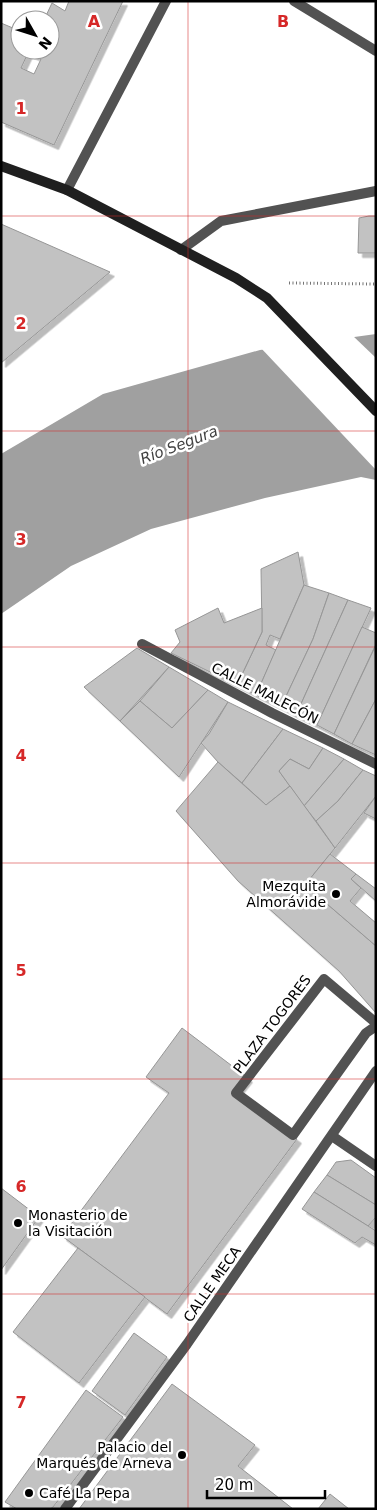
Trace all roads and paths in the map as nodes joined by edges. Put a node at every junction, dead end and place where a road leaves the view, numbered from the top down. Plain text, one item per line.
1 (166, 1) edge
2 (294, 1) edge
3 (376, 51) edge
4 (1, 166) edge
5 (67, 190) junction
6 (376, 191) edge
7 (181, 250) junction
8 (284, 282) dead end
9 (376, 284) edge
10 (376, 411) edge
11 (142, 644) dead end
12 (376, 764) edge
13 (376, 1025) edge
14 (376, 1071) edge
15 (332, 1136) junction
16 (376, 1166) edge
17 (65, 1509) edge

1 - 5 street
2 - 3 street
4 - 5 street
5 - 7 street
6 - 7 street
7 - 10 street
8 - 9 path
11 - 12 street, CALLE MALECÓN
13 - 13 street, PLAZA TOGORES
14 - 15 street, CALLE MECA
15 - 16 street
15 - 17 street, CALLE MECA

